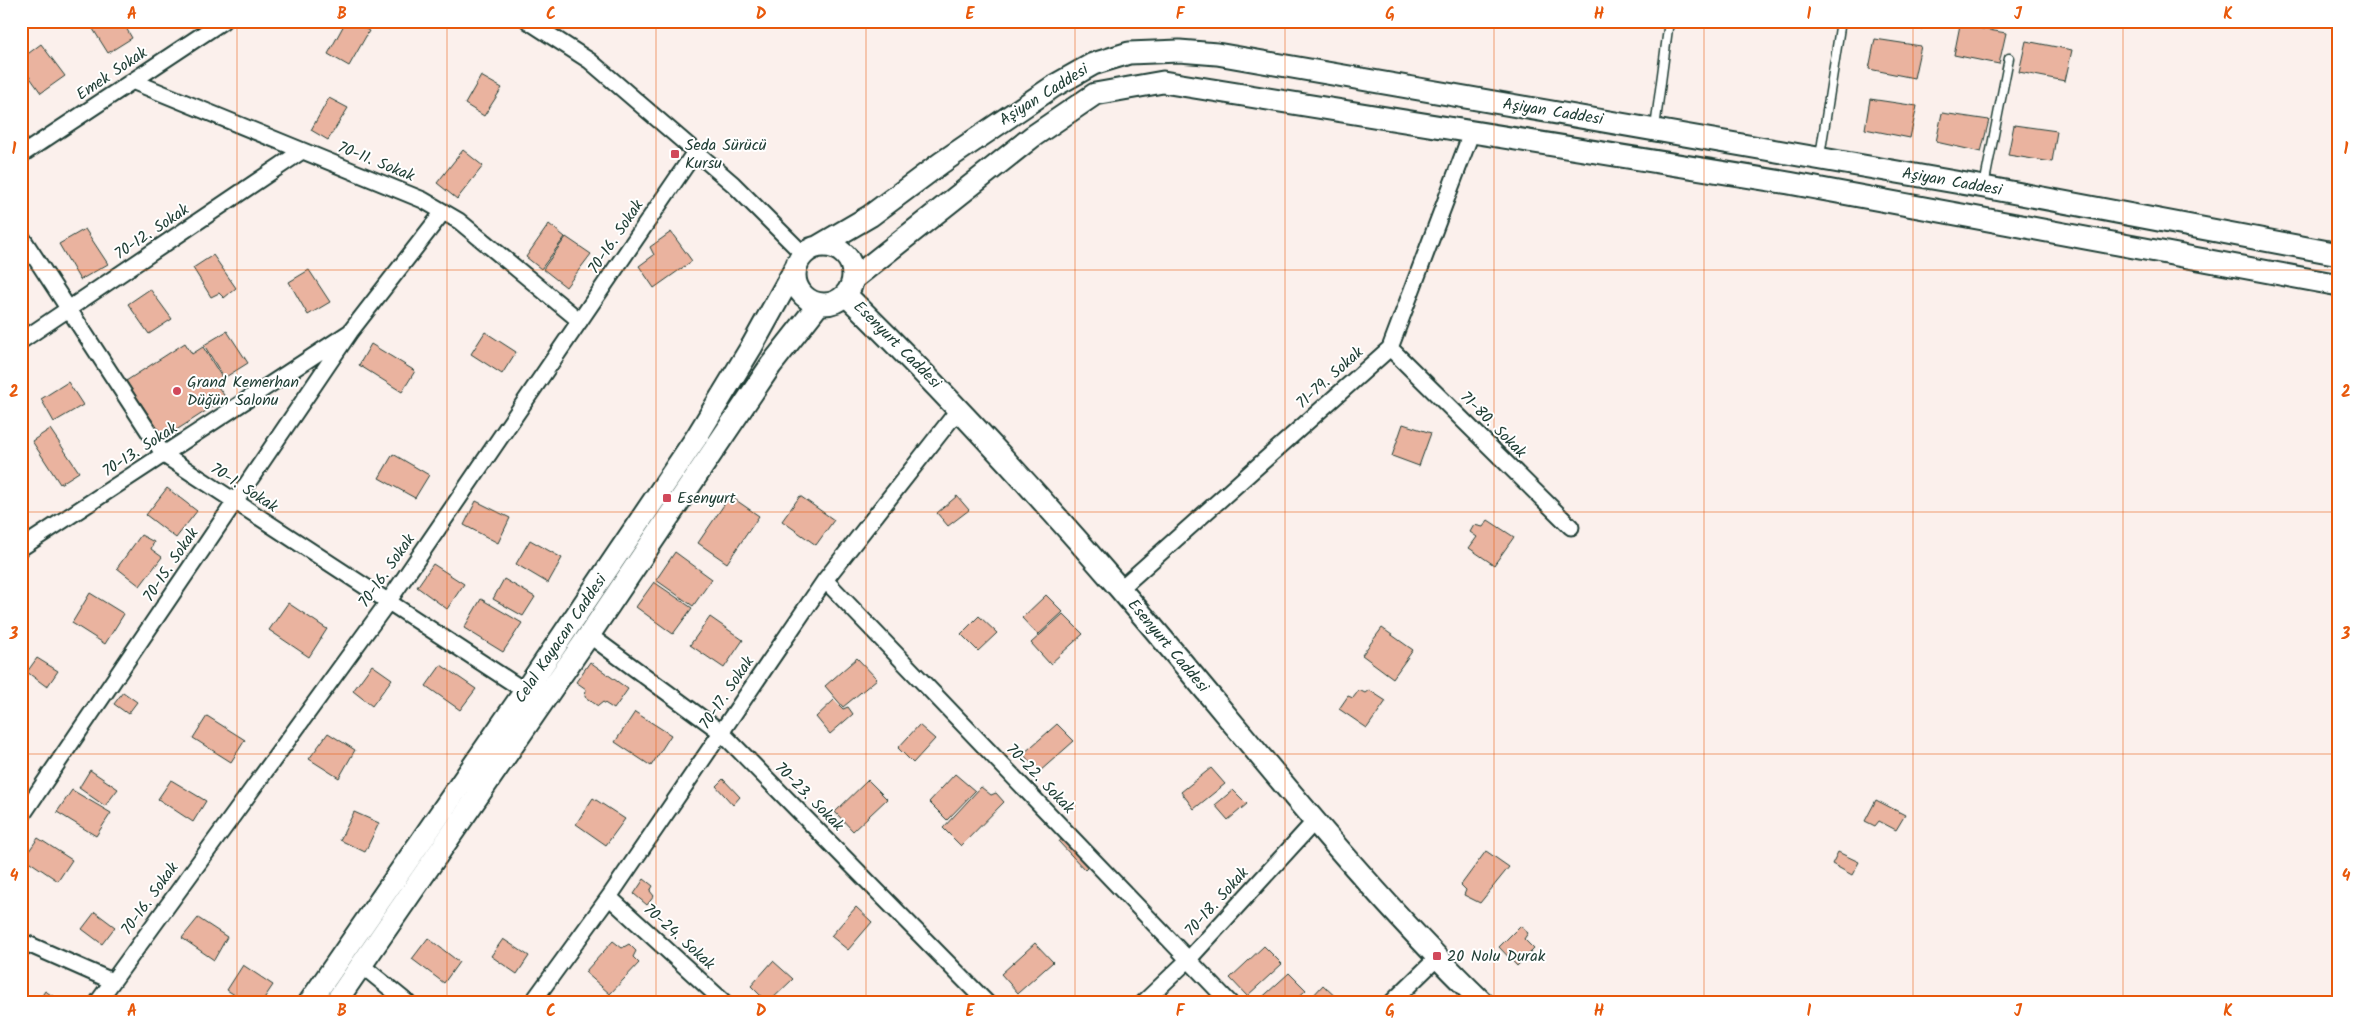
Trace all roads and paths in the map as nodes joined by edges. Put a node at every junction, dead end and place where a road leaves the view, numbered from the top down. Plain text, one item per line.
1 (223, 21) edge
2 (528, 21) edge
3 (1669, 21) edge
4 (1841, 21) edge
5 (2009, 58) dead end
6 (132, 81) junction
7 (1655, 129) junction
8 (1472, 131) junction
9 (302, 151) junction
10 (696, 152) junction
11 (21, 155) edge
12 (1820, 158) junction
13 (1984, 188) junction
14 (443, 212) junction
15 (21, 236) edge
16 (2339, 254) edge
17 (806, 256) junction
18 (2339, 285) edge
19 (850, 287) junction
20 (819, 304) junction
21 (70, 308) junction
22 (580, 321) junction
23 (350, 332) junction
24 (21, 341) edge
25 (1390, 348) junction
26 (959, 409) junction
27 (164, 455) junction
28 (235, 502) junction
29 (1571, 527) dead end
30 (21, 548) edge
31 (825, 580) junction
32 (1120, 589) junction
33 (388, 602) junction
34 (589, 635) junction
35 (525, 691) junction
36 (721, 732) junction
37 (21, 817) edge
38 (1314, 822) junction
39 (609, 897) junction
40 (21, 941) edge
41 (1437, 958) junction
42 (1188, 960) junction
43 (360, 964) junction
44 (112, 981) junction
45 (97, 1003) edge
46 (309, 1003) edge
47 (335, 1003) edge
48 (408, 1003) edge
49 (532, 1003) edge
50 (725, 1003) edge
51 (987, 1003) edge
52 (1143, 1003) edge
53 (1230, 1003) edge
54 (1391, 1003) edge
55 (1484, 1003) edge

1 - 6 street, Emek Sokak
2 - 10 street
3 - 7 lane
4 - 12 lane
5 - 13 lane
6 - 9 street, 70-11. Sokak
6 - 11 street, Emek Sokak
7 - 12 street, Aşiyan Caddesi
7 - 17 street, Aşiyan Caddesi
8 - 18 street, Aşiyan Caddesi
8 - 19 street, Aşiyan Caddesi
8 - 25 street, 71-79. Sokak
9 - 14 street, 70-11. Sokak
9 - 21 street, 70-12. Sokak
10 - 17 street
10 - 22 street, 70-16. Sokak
12 - 13 street, Aşiyan Caddesi
13 - 16 street, Aşiyan Caddesi
14 - 22 street, 70-11. Sokak
14 - 23 street, 70-13. Sokak
15 - 21 street, 70-1. Sokak
17 - 19 street
17 - 20 street
17 - 35 street, Celal Kayacan Caddesi
19 - 20 street, Aşiyan Caddesi
19 - 26 street, Esenyurt Caddesi
20 - 34 street, Celal Kayacan Caddesi
21 - 24 street, 70-12. Sokak
21 - 27 street, 70-1. Sokak
22 - 33 street, 70-16. Sokak
23 - 27 street, 70-13. Sokak
23 - 28 street, 70-15. Sokak
25 - 29 street, 71-80. Sokak
25 - 32 street, 71-79. Sokak
26 - 31 street, 70-17. Sokak
26 - 32 street, Esenyurt Caddesi
27 - 28 street, 70-1. Sokak
27 - 30 street, 70-13. Sokak
28 - 33 street, 70-1. Sokak
28 - 37 street, 70-15. Sokak
31 - 36 street, 70-17. Sokak
31 - 42 street, 70-22. Sokak
32 - 38 street, Esenyurt Caddesi
33 - 35 street, 70-1. Sokak
33 - 44 street, 70-16. Sokak
34 - 36 street, 70-23. Sokak
34 - 43 street, Celal Kayacan Caddesi
35 - 46 street, Celal Kayacan Caddesi
36 - 39 street, 70-17. Sokak
36 - 51 street, 70-23. Sokak
38 - 41 street, Esenyurt Caddesi
38 - 42 street, 70-18. Sokak
39 - 49 street, 70-17. Sokak
39 - 50 street, 70-24. Sokak
40 - 44 street
41 - 54 street
41 - 55 street, Esenyurt Caddesi
42 - 52 street, 70-18. Sokak
42 - 53 street, 70-22. Sokak
43 - 47 street, Celal Kayacan Caddesi
43 - 48 street
44 - 45 street, 70-16. Sokak

